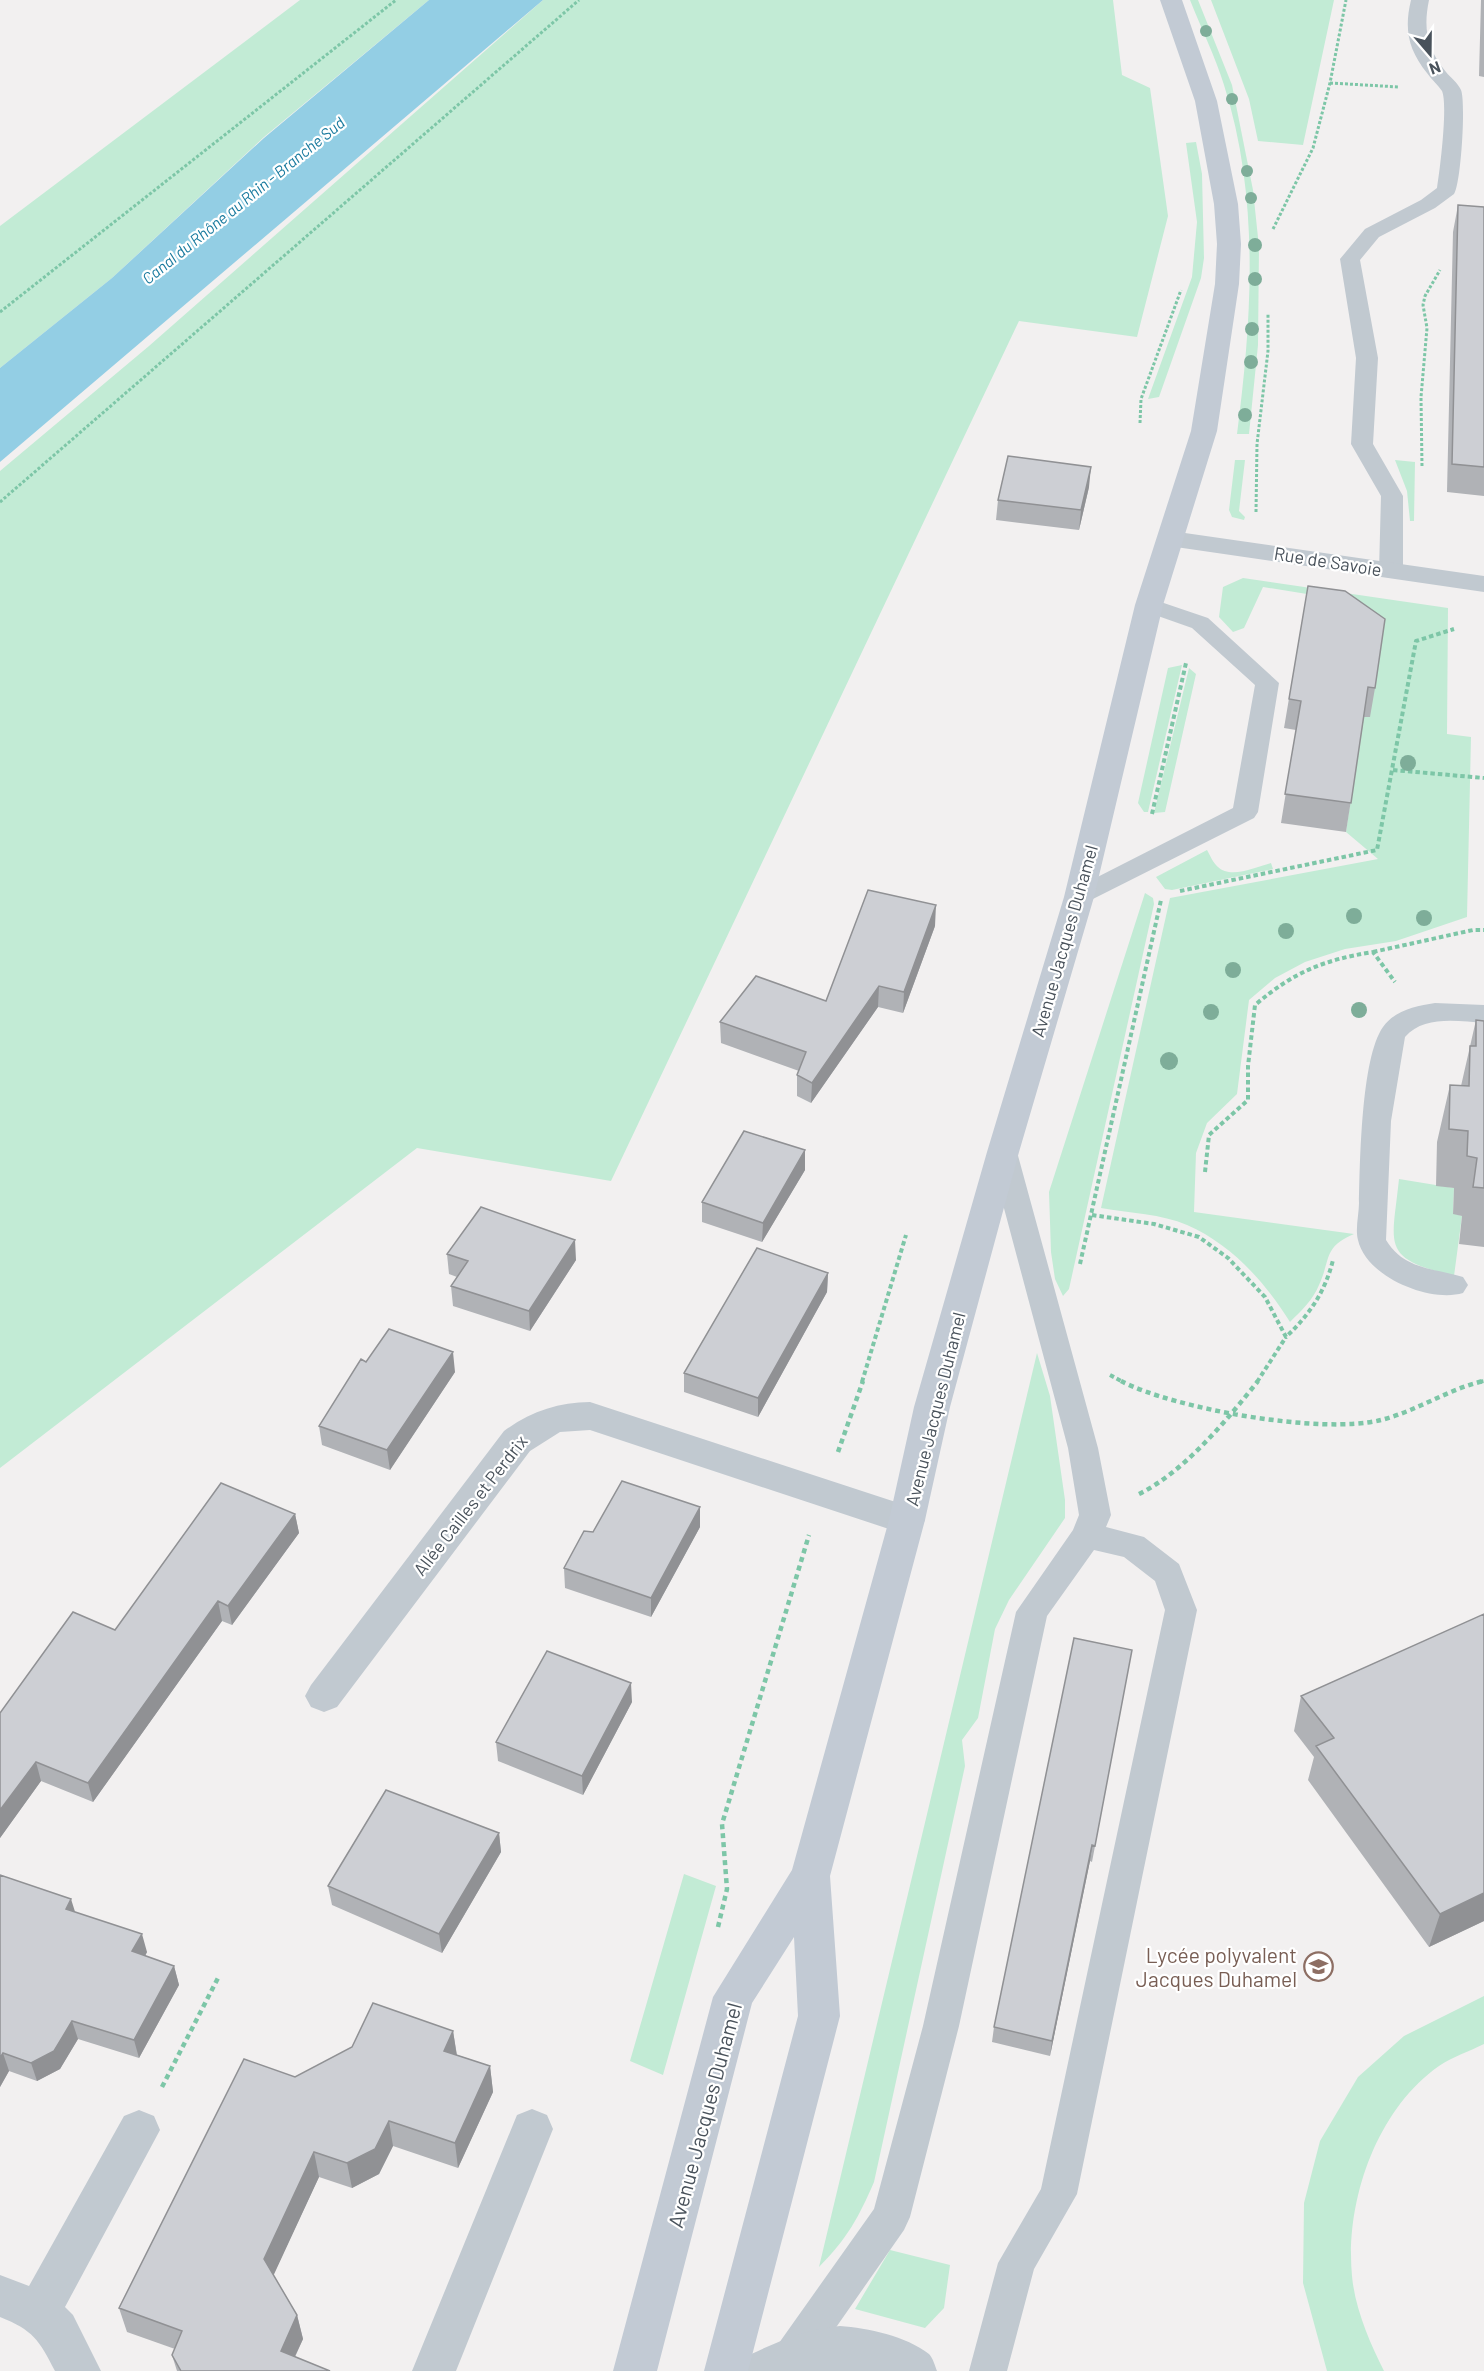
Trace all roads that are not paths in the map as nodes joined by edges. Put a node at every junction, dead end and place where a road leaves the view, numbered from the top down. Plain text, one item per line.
1 (1171, 0) edge
2 (1420, 0) edge
3 (1172, 539) junction
4 (1391, 571) junction
5 (1484, 584) edge
6 (1149, 605) junction
7 (1079, 897) junction
8 (1484, 1014) edge
9 (1003, 1152) junction
10 (1453, 1285) dead end
11 (907, 1520) junction
12 (1091, 1526) junction
13 (324, 1696) dead end
14 (810, 1876) junction
15 (532, 2129) dead end
16 (139, 2130) road end
17 (19, 2303) edge
18 (779, 2363) edge
19 (80, 2371) edge
20 (434, 2371) edge
21 (634, 2371) edge
22 (726, 2371) edge
23 (915, 2371) edge
24 (988, 2371) edge

1 - 3 main road, Avenue Jacques Duhamel
2 - 4 lane
3 - 4 street, Rue de Savoie
3 - 6 main road, Avenue Jacques Duhamel
4 - 5 street, Rue de Savoie
6 - 7 main road, Avenue Jacques Duhamel
6 - 7 lane
7 - 9 main road, Avenue Jacques Duhamel
8 - 10 lane
9 - 11 main road, Avenue Jacques Duhamel
9 - 12 lane
11 - 13 street, Allée Cailles et Perdrix
11 - 14 main road, Avenue Jacques Duhamel
12 - 18 lane
12 - 24 lane
14 - 21 main road, Avenue Jacques Duhamel
14 - 22 main road, Avenue Jacques Duhamel
15 - 20 street
16 - 17 street
17 - 19 street
18 - 23 street

